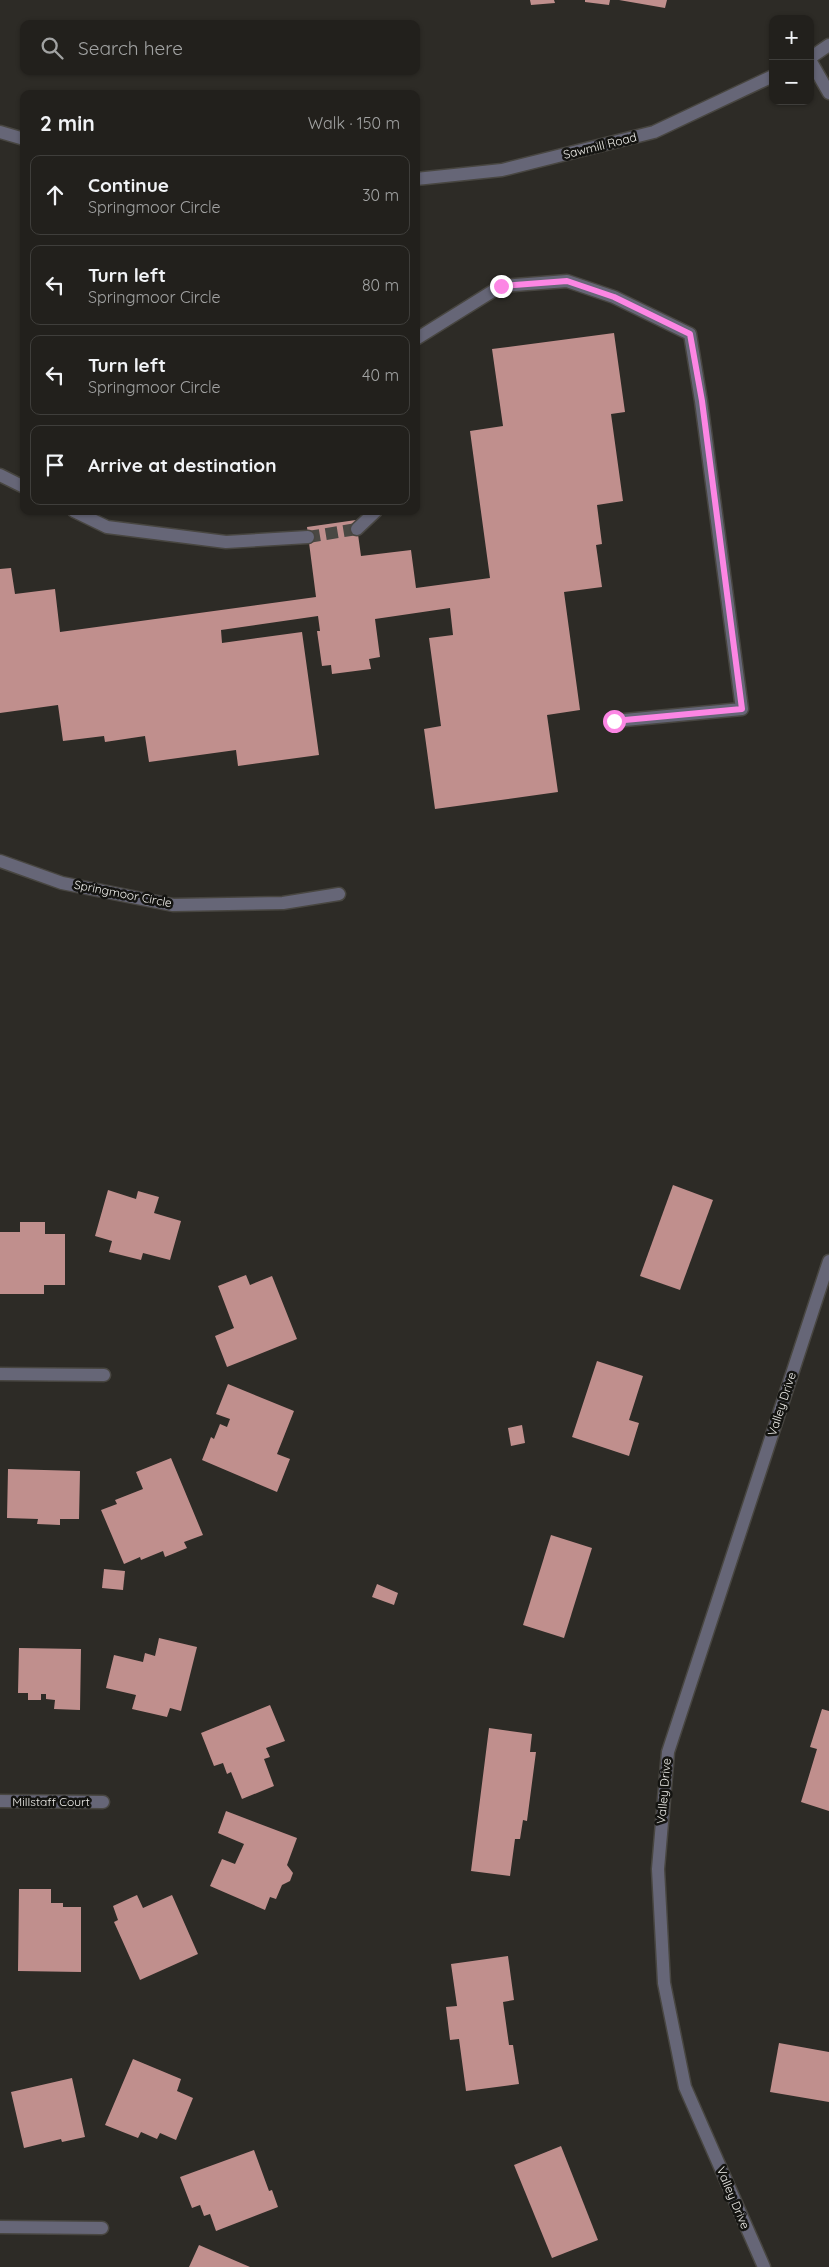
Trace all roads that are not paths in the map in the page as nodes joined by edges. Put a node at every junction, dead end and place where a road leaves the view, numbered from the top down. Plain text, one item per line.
1 (829, 45) edge
2 (814, 56) edge
3 (811, 60) edge
4 (769, 78) edge
5 (829, 92) edge
6 (0, 132) edge
7 (20, 138) edge
8 (420, 179) edge
9 (420, 337) edge
10 (0, 475) edge
11 (20, 485) edge
12 (82, 515) edge
13 (372, 515) edge
14 (357, 529) tunnel mouth
15 (308, 537) tunnel mouth
16 (614, 721) dead end
17 (0, 861) edge
18 (338, 894) dead end
19 (829, 1261) edge
20 (0, 1374) edge
21 (104, 1375) dead end
22 (0, 1801) edge
23 (103, 1802) dead end
24 (0, 2227) edge
25 (102, 2228) dead end
26 (764, 2267) edge

1 - 2 street
3 - 5 street
4 - 8 street, Sawmill Road
6 - 7 street
9 - 16 street
10 - 11 street
12 - 15 street
13 - 14 street
17 - 18 street, Springmoor Circle
19 - 26 street, Valley Drive
20 - 21 street
22 - 23 street, Millstaff Court
24 - 25 street

